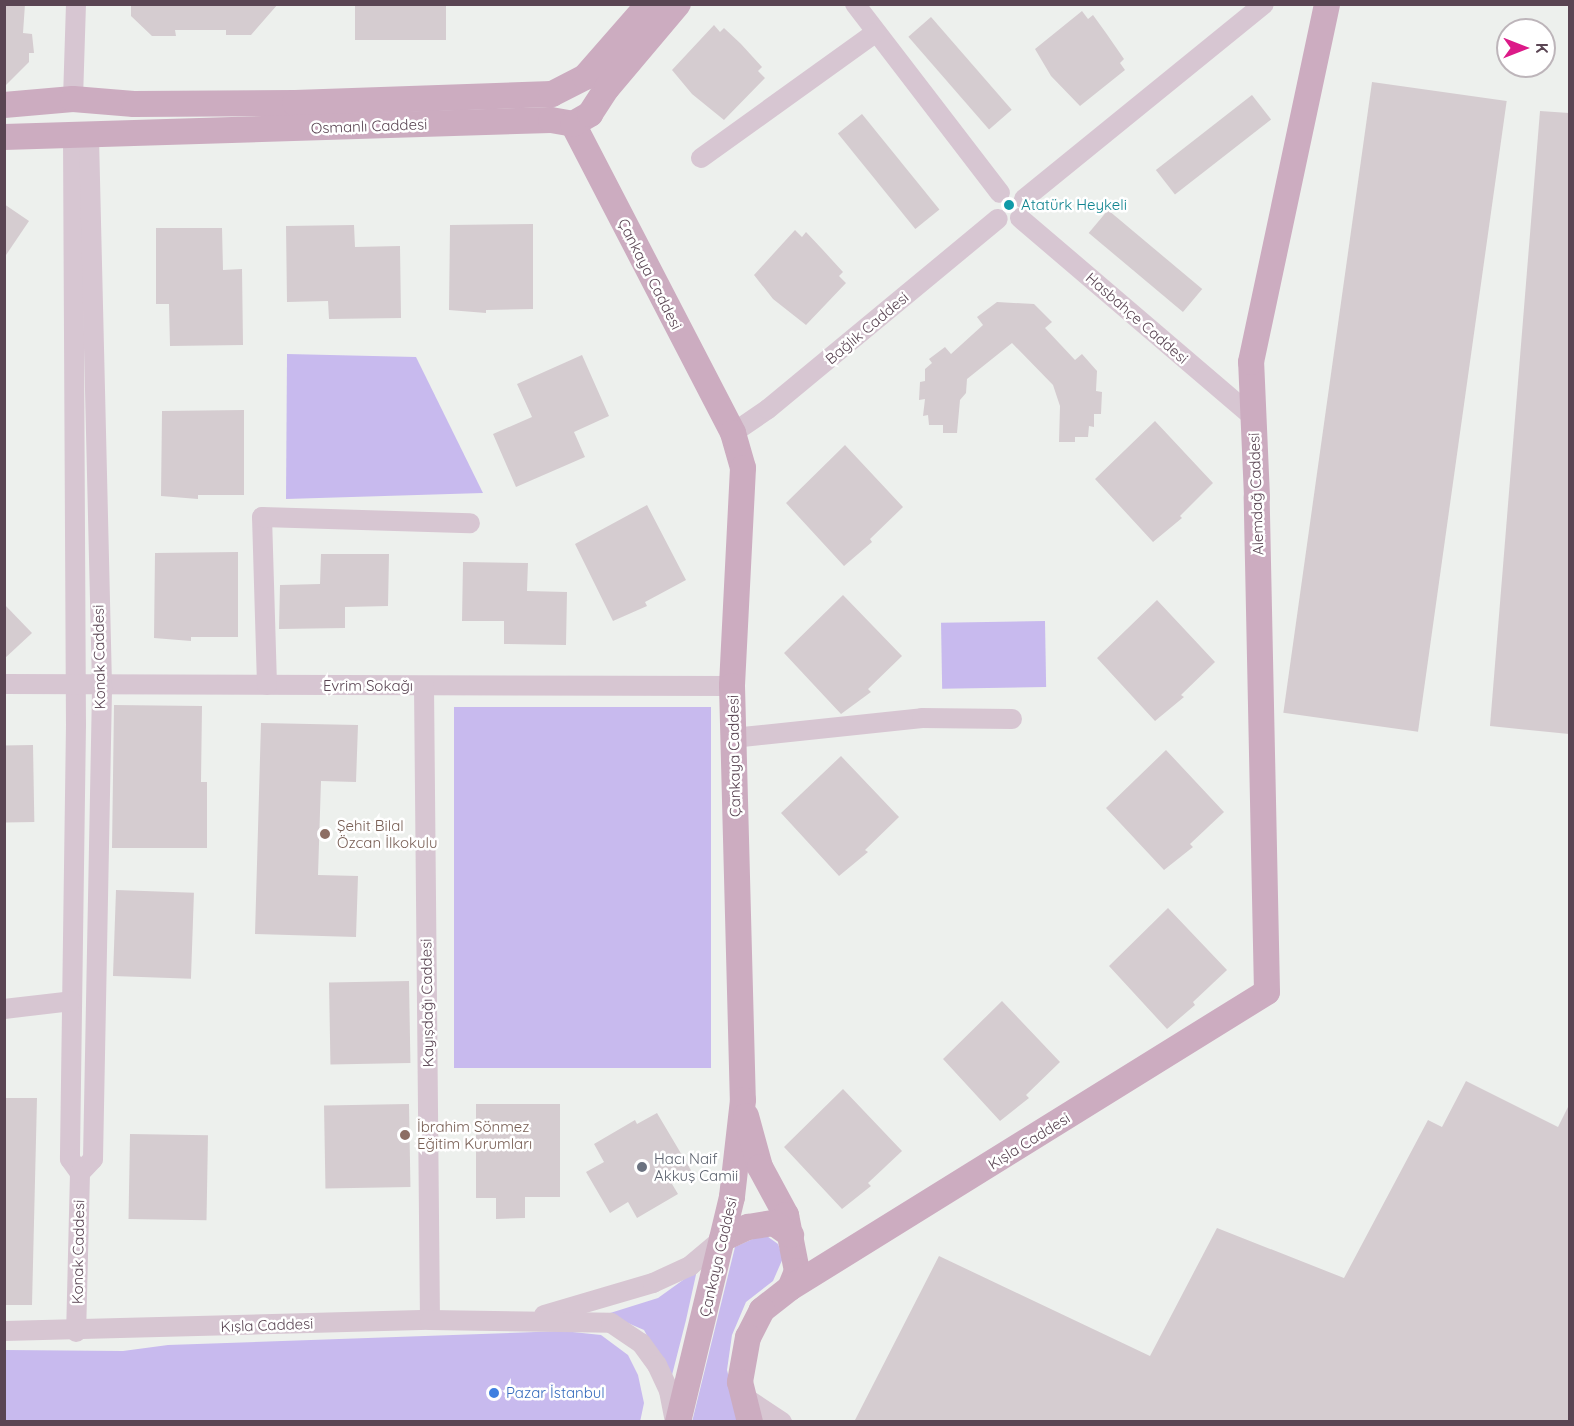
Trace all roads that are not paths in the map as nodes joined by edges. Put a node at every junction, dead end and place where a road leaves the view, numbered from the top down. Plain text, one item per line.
1 (76, 4) edge
2 (649, 4) edge
3 (678, 4) edge
4 (855, 4) edge
5 (1264, 4) edge
6 (1327, 4) edge
7 (875, 33) junction
8 (567, 88) junction
9 (73, 100) junction
10 (4, 105) edge
11 (593, 109) junction
12 (568, 123) junction
13 (4, 137) edge
14 (81, 137) junction
15 (701, 158) dead end
16 (1000, 193) junction
17 (1022, 209) junction
18 (998, 219) junction
19 (1253, 417) junction
20 (732, 433) junction
21 (470, 523) dead end
22 (4, 684) edge
23 (73, 685) junction
24 (102, 685) junction
25 (267, 685) junction
26 (424, 686) junction
27 (732, 686) junction
28 (1012, 719) dead end
29 (733, 738) junction
30 (1267, 992) joint
31 (72, 1001) junction
32 (4, 1009) edge
33 (743, 1100) junction
34 (80, 1173) junction
35 (791, 1235) junction
36 (722, 1239) junction
37 (790, 1288) junction
38 (530, 1319) junction
39 (430, 1320) junction
40 (4, 1331) edge
41 (76, 1332) junction
42 (743, 1396) junction
43 (676, 1422) edge
44 (750, 1422) edge
45 (782, 1422) edge

1 - 9 street
2 - 8 main road
3 - 11 main road
4 - 7 street
5 - 17 street
6 - 19 main road, Alemdağ Caddesi
7 - 15 street
7 - 16 street
8 - 9 main road, Osmanlı Caddesi
8 - 11 main road
8 - 12 main road
9 - 10 main road, Osmanlı Caddesi
9 - 14 main road
9 - 14 main road
11 - 12 main road
12 - 14 main road, Osmanlı Caddesi
12 - 20 main road, Çankaya Caddesi
13 - 14 main road, Osmanlı Caddesi
14 - 23 street, Konak Caddesi
14 - 24 street, Konak Caddesi
16 - 17 street
16 - 18 street
17 - 18 street
17 - 19 street, Hasbahçe Caddesi
18 - 20 street, Bağlık Caddesi
19 - 30 main road, Alemdağ Caddesi
20 - 27 main road, Çankaya Caddesi
21 - 25 street
22 - 23 street, Evrim Sokağı
23 - 24 street, Evrim Sokağı
23 - 31 street, Konak Caddesi
24 - 25 street, Evrim Sokağı
24 - 34 street, Konak Caddesi
25 - 26 street, Evrim Sokağı
26 - 27 street, Evrim Sokağı
26 - 39 street, Kayışdağı Caddesi
27 - 29 main road, Çankaya Caddesi
28 - 29 street
29 - 33 main road, Çankaya Caddesi
30 - 37 main road, Kışla Caddesi
31 - 32 street
31 - 34 street, Konak Caddesi
33 - 35 main road
33 - 36 main road, Çankaya Caddesi
34 - 41 street, Konak Caddesi
35 - 36 main road
35 - 37 main road
36 - 38 street
36 - 43 main road, Çankaya Caddesi
37 - 42 main road, Kışla Caddesi
38 - 39 street, Kışla Caddesi
38 - 43 street
39 - 41 street, Kışla Caddesi
40 - 41 street, Kışla Caddesi
42 - 44 main road, Kışla Caddesi
42 - 45 street

